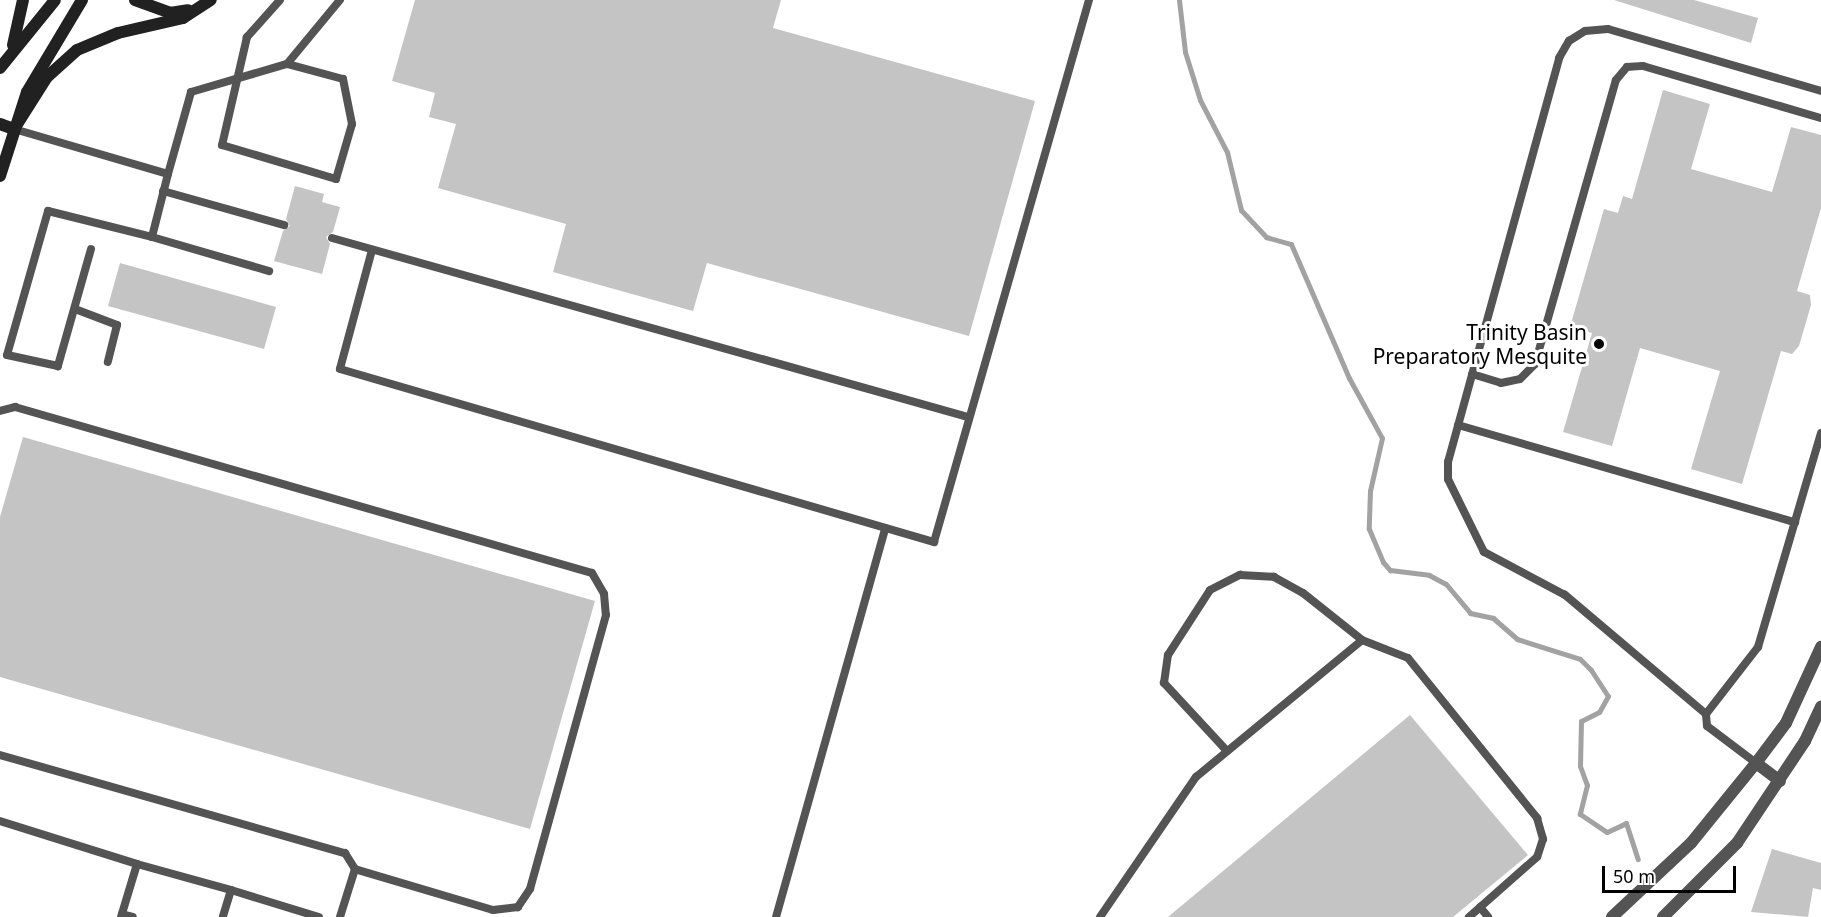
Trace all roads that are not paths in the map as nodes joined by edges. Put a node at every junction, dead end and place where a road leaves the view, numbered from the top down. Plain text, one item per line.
1 (23, 0) edge
2 (55, 0) edge
3 (82, 0) edge
4 (135, 0) edge
5 (212, 0) edge
6 (280, 0) edge
7 (340, 0) edge
8 (1089, 0) edge
9 (198, 8) junction
10 (11, 52) junction
11 (287, 64) junction
12 (0, 68) edge
13 (242, 77) junction
14 (1821, 91) edge
15 (1821, 118) edge
16 (0, 123) edge
17 (14, 129) junction
18 (168, 174) junction
19 (0, 176) edge
20 (164, 191) junction
21 (284, 225) dead end
22 (152, 237) junction
23 (332, 238) dead end
24 (91, 249) dead end
25 (372, 250) junction
26 (269, 271) dead end
27 (75, 309) junction
28 (108, 362) dead end
29 (1472, 374) junction
30 (0, 411) edge
31 (968, 417) junction
32 (1458, 425) junction
33 (1821, 433) edge
34 (1795, 522) junction
35 (885, 528) junction
36 (1362, 640) junction
37 (1821, 647) edge
38 (1821, 707) edge
39 (1706, 714) junction
40 (1227, 751) junction
41 (0, 755) edge
42 (1755, 764) junction
43 (1780, 781) junction
44 (0, 821) edge
45 (137, 864) junction
46 (355, 869) junction
47 (231, 891) junction
48 (1480, 907) junction
49 (122, 915) edge
50 (133, 917) edge
51 (222, 917) edge
52 (320, 917) edge
53 (340, 917) edge
54 (776, 917) edge
55 (1100, 917) edge
56 (1469, 917) edge
57 (1488, 917) edge
58 (1612, 917) edge
59 (1664, 917) edge

1 - 10 main road
2 - 10 main road
3 - 17 main road
4 - 9 main road
5 - 9 main road
6 - 13 lane
7 - 11 lane
8 - 31 lane
9 - 17 main road
10 - 12 main road
11 - 13 lane
11 - 13 lane
13 - 18 lane
14 - 29 lane
15 - 29 lane
16 - 17 main road
17 - 18 lane
17 - 19 main road
18 - 20 lane
20 - 21 lane
20 - 22 lane
22 - 26 lane
22 - 27 lane
23 - 25 lane
24 - 27 lane
25 - 31 lane
25 - 35 lane
27 - 28 lane
29 - 32 lane
30 - 46 lane
31 - 35 lane
32 - 34 lane
32 - 39 lane
33 - 34 lane
34 - 39 lane
35 - 54 lane
36 - 40 lane
36 - 40 lane
36 - 48 lane
37 - 42 street
38 - 43 street
39 - 42 lane
40 - 55 lane
41 - 46 lane
42 - 43 street
42 - 58 street
43 - 59 street
44 - 45 lane
45 - 47 lane
45 - 49 lane
46 - 53 lane
47 - 51 lane
47 - 52 lane
48 - 56 lane
48 - 57 lane
49 - 50 lane

